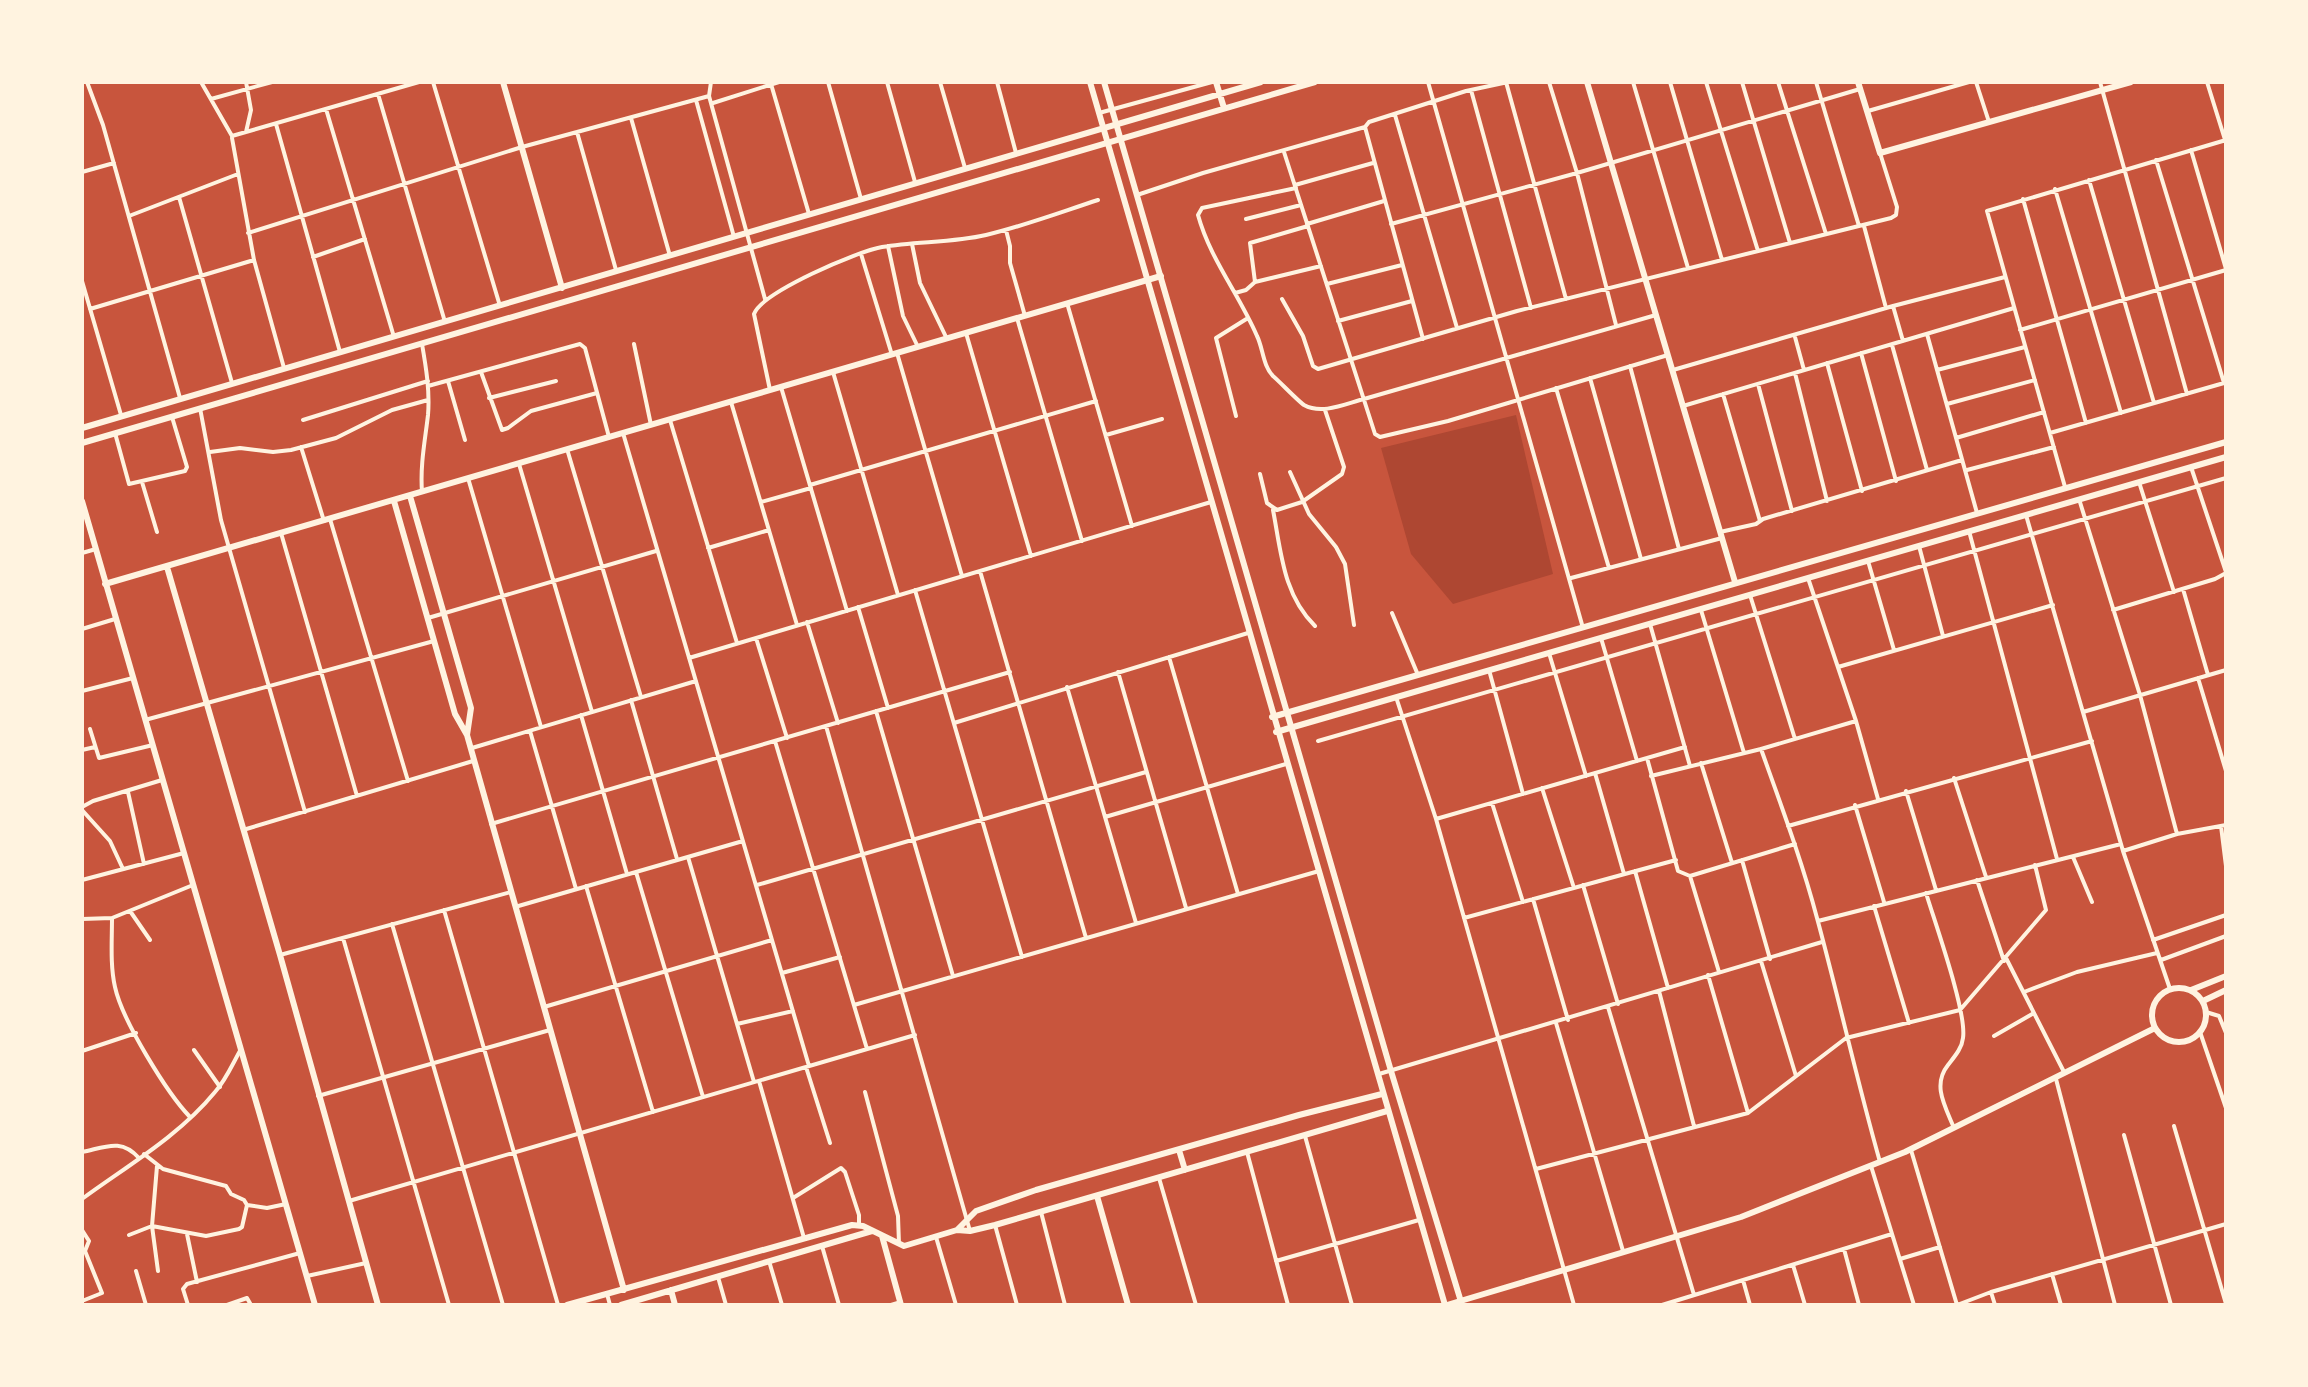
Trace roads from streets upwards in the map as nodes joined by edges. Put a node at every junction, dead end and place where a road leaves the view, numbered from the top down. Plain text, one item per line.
1 (87, 82) edge
2 (201, 82) edge
3 (246, 82) edge
4 (272, 82) edge
5 (419, 82) edge
6 (433, 82) edge
7 (503, 82) edge
8 (711, 82) edge
9 (779, 82) edge
10 (828, 82) edge
11 (887, 82) edge
12 (940, 82) edge
13 (997, 82) edge
14 (1090, 82) edge
15 (1104, 82) edge
16 (1214, 82) edge
17 (1261, 82) edge
18 (1315, 82) edge
19 (1428, 82) edge
20 (1507, 82) edge
21 (1549, 82) edge
22 (1587, 82) edge
23 (1633, 82) edge
24 (1670, 82) edge
25 (1706, 82) edge
26 (1742, 82) edge
27 (1778, 82) edge
28 (1816, 82) edge
29 (1969, 82) edge
30 (1976, 82) edge
31 (2131, 82) edge
32 (2207, 82) edge
33 (771, 84) junction
34 (1953, 84) edge
35 (397, 85) edge
36 (1859, 86) edge
37 (2101, 86) edge
38 (248, 89) junction
39 (1471, 90) junction
40 (378, 94) junction
41 (1219, 94) junction
42 (709, 96) junction
43 (211, 99) junction
44 (696, 100) junction
45 (1822, 101) junction
46 (1434, 103) junction
47 (712, 104) junction
48 (1224, 108) junction
49 (326, 109) junction
50 (1112, 109) junction
51 (1786, 111) junction
52 (1867, 111) junction
53 (1099, 113) junction
54 (1395, 115) junction
55 (631, 118) junction
56 (1754, 121) junction
57 (1989, 122) junction
58 (1116, 123) junction
59 (276, 124) junction
60 (1103, 127) junction
61 (1365, 127) junction
62 (1720, 131) junction
63 (246, 132) junction
64 (577, 132) junction
65 (231, 135) junction
66 (1120, 138) junction
67 (1687, 141) junction
68 (2226, 141) edge
69 (1107, 142) junction
70 (522, 147) junction
71 (2191, 150) junction
72 (1653, 151) junction
73 (1284, 152) junction
74 (1016, 153) junction
75 (1880, 153) junction
76 (2156, 160) junction
77 (114, 163) junction
78 (1374, 163) junction
79 (1611, 164) junction
80 (458, 168) junction
81 (965, 168) junction
82 (2124, 170) junction
83 (82, 172) edge
84 (1577, 173) junction
85 (238, 174) junction
86 (2089, 180) junction
87 (915, 182) junction
88 (405, 185) junction
89 (1535, 186) junction
90 (1296, 187) junction
91 (2055, 189) junction
92 (1137, 195) junction
93 (1500, 195) junction
94 (179, 197) junction
95 (861, 199) junction
96 (2023, 199) junction
97 (1098, 200) dead end
98 (354, 201) junction
99 (1384, 201) junction
100 (1301, 205) junction
101 (1463, 206) junction
102 (809, 214) junction
103 (1426, 215) junction
104 (129, 216) junction
105 (302, 217) junction
106 (1246, 219) dead end
107 (1391, 224) junction
108 (1308, 225) junction
109 (1861, 226) junction
110 (1006, 230) junction
111 (248, 233) junction
112 (747, 233) junction
113 (1826, 234) junction
114 (734, 237) junction
115 (365, 239) junction
116 (1790, 243) junction
117 (912, 244) junction
118 (888, 246) junction
119 (752, 248) junction
120 (1758, 251) junction
121 (861, 254) junction
122 (670, 256) junction
123 (313, 257) junction
124 (254, 260) junction
125 (1722, 260) junction
126 (1402, 265) junction
127 (1321, 266) junction
128 (1688, 268) junction
129 (2226, 270) edge
130 (617, 272) junction
131 (201, 276) junction
132 (1161, 276) junction
133 (2005, 277) junction
134 (1645, 279) junction
135 (1147, 280) junction
136 (2192, 280) junction
137 (82, 281) edge
138 (1255, 282) junction
139 (1327, 284) junction
140 (562, 288) junction
141 (1607, 288) junction
142 (2158, 290) junction
143 (150, 291) junction
144 (1235, 293) junction
145 (765, 299) junction
146 (1282, 299) dead end
147 (1566, 299) junction
148 (2125, 300) junction
149 (1412, 301) junction
150 (1067, 303) junction
151 (500, 306) junction
152 (1890, 307) junction
153 (1531, 308) junction
154 (2014, 308) junction
155 (90, 309) junction
156 (2091, 310) junction
157 (1656, 315) junction
158 (1021, 317) junction
159 (1496, 317) junction
160 (1248, 318) junction
161 (2057, 320) junction
162 (1338, 321) junction
163 (445, 322) junction
164 (1616, 325) junction
165 (1457, 329) junction
166 (2020, 330) junction
167 (966, 333) junction
168 (1926, 334) junction
169 (394, 337) junction
170 (1795, 337) junction
171 (947, 339) junction
172 (1423, 339) junction
173 (1903, 341) junction
174 (422, 344) junction
175 (634, 344) dead end
176 (1892, 345) junction
177 (918, 347) junction
178 (2025, 347) junction
179 (340, 352) junction
180 (1861, 353) junction
181 (894, 354) junction
182 (1668, 355) junction
183 (1507, 357) junction
184 (1351, 360) junction
185 (1827, 363) junction
186 (1630, 366) junction
187 (284, 368) junction
188 (1673, 370) junction
189 (1804, 370) junction
190 (1937, 370) junction
191 (481, 372) junction
192 (833, 372) junction
193 (1795, 373) junction
194 (1590, 378) junction
195 (2035, 380) junction
196 (448, 381) junction
197 (556, 381) dead end
198 (232, 383) junction
199 (428, 383) junction
200 (2225, 383) edge
201 (1758, 384) junction
202 (781, 387) junction
203 (1556, 388) junction
204 (770, 390) junction
205 (597, 393) junction
206 (1723, 394) junction
207 (2187, 394) junction
208 (180, 398) junction
209 (489, 398) junction
210 (1364, 399) junction
211 (428, 400) junction
212 (1519, 400) junction
213 (1096, 401) junction
214 (731, 402) junction
215 (2154, 403) junction
216 (1947, 404) junction
217 (1683, 406) junction
218 (200, 408) junction
219 (1325, 410) junction
220 (2044, 412) junction
221 (2121, 413) junction
222 (121, 415) junction
223 (1046, 416) junction
224 (1236, 416) dead end
225 (172, 417) junction
226 (670, 419) junction
227 (1162, 419) dead end
228 (303, 420) dead end
229 (2086, 423) junction
230 (651, 425) junction
231 (82, 428) edge
232 (994, 431) junction
233 (115, 433) junction
234 (623, 433) junction
235 (2050, 433) junction
236 (1106, 435) junction
237 (609, 437) junction
238 (1956, 438) junction
239 (465, 440) dead end
240 (2226, 442) edge
241 (82, 443) edge
242 (301, 447) junction
243 (2054, 447) junction
244 (567, 449) junction
245 (926, 451) junction
246 (210, 452) junction
247 (2226, 457) edge
248 (1962, 460) junction
249 (519, 464) junction
250 (2191, 467) junction
251 (862, 470) junction
252 (1966, 470) junction
253 (1927, 471) junction
254 (1290, 472) dead end
255 (1260, 474) dead end
256 (468, 478) junction
257 (2226, 478) edge
258 (1896, 481) junction
259 (142, 482) junction
260 (2139, 482) junction
261 (810, 486) junction
262 (2197, 486) junction
263 (2065, 488) junction
264 (1862, 491) junction
265 (422, 492) junction
266 (410, 496) junction
267 (2079, 499) junction
268 (82, 501) edge
269 (394, 501) junction
270 (1827, 501) junction
271 (761, 502) junction
272 (1211, 502) junction
273 (1302, 502) junction
274 (2146, 502) junction
275 (1273, 510) junction
276 (1792, 511) junction
277 (1977, 513) junction
278 (2026, 515) junction
279 (2085, 519) junction
280 (327, 520) junction
281 (1760, 521) junction
282 (1132, 526) junction
283 (769, 530) junction
284 (1969, 531) junction
285 (157, 532) dead end
286 (281, 533) junction
287 (1721, 535) junction
288 (2032, 535) junction
289 (1082, 541) junction
290 (1919, 546) junction
291 (708, 548) junction
292 (96, 549) junction
293 (229, 549) junction
294 (1679, 549) junction
295 (657, 550) junction
296 (1975, 551) junction
297 (82, 553) edge
298 (1031, 556) junction
299 (1641, 559) junction
300 (1868, 561) junction
301 (1924, 565) junction
302 (167, 567) junction
303 (602, 567) junction
304 (1609, 568) junction
305 (980, 571) junction
306 (2226, 572) edge
307 (962, 576) junction
308 (1571, 578) junction
309 (1808, 578) junction
310 (1873, 580) junction
311 (553, 581) junction
312 (1735, 582) junction
313 (105, 584) junction
314 (2183, 589) junction
315 (915, 590) junction
316 (2174, 592) junction
317 (898, 595) junction
318 (1750, 595) junction
319 (503, 596) junction
320 (1815, 598) junction
321 (2053, 605) junction
322 (858, 607) junction
323 (1701, 609) junction
324 (2113, 610) junction
325 (847, 611) junction
326 (1392, 613) dead end
327 (444, 614) junction
328 (1756, 615) junction
329 (428, 618) junction
330 (115, 619) junction
331 (807, 622) junction
332 (1995, 622) junction
333 (1650, 624) junction
334 (797, 625) junction
335 (1354, 625) dead end
336 (1315, 626) dead end
337 (1583, 628) junction
338 (1707, 628) junction
339 (82, 629) edge
340 (1248, 633) junction
341 (1943, 637) junction
342 (756, 638) junction
343 (1601, 638) junction
344 (434, 641) junction
345 (737, 643) junction
346 (1655, 643) junction
347 (1894, 651) junction
348 (1549, 653) junction
349 (1169, 657) junction
350 (1607, 657) junction
351 (371, 658) junction
352 (689, 658) junction
353 (1838, 667) junction
354 (1489, 670) junction
355 (2226, 670) edge
356 (321, 672) junction
357 (1010, 672) junction
358 (1118, 672) junction
359 (1555, 672) junction
360 (1418, 675) junction
361 (2209, 675) junction
362 (133, 678) junction
363 (2198, 678) junction
364 (696, 681) junction
365 (270, 685) junction
366 (1067, 687) junction
367 (1494, 690) junction
368 (82, 691) edge
369 (944, 691) junction
370 (2140, 695) junction
371 (641, 697) junction
372 (1396, 697) junction
373 (631, 700) junction
374 (1018, 702) junction
375 (206, 703) junction
376 (888, 708) junction
377 (876, 711) junction
378 (592, 712) junction
379 (2083, 712) junction
380 (1288, 713) junction
381 (581, 715) junction
382 (1402, 716) junction
383 (1272, 717) junction
384 (145, 720) junction
385 (1856, 721) junction
386 (838, 723) junction
387 (954, 723) junction
388 (826, 726) junction
389 (541, 727) junction
390 (1292, 727) junction
391 (90, 729) dead end
392 (530, 731) junction
393 (1276, 732) junction
394 (467, 735) junction
395 (787, 738) junction
396 (1795, 739) junction
397 (775, 741) junction
398 (1318, 741) dead end
399 (2092, 741) junction
400 (153, 745) junction
401 (95, 747) junction
402 (1685, 747) junction
403 (471, 748) junction
404 (1761, 749) junction
405 (82, 750) edge
406 (1744, 753) junction
407 (718, 758) junction
408 (1647, 758) junction
409 (2031, 758) junction
410 (473, 761) junction
411 (1637, 761) junction
412 (1701, 763) junction
413 (1286, 764) junction
414 (1690, 766) junction
415 (2226, 771) edge
416 (1146, 772) junction
417 (1595, 773) junction
418 (1586, 776) junction
419 (1651, 776) junction
420 (653, 777) junction
421 (1954, 778) junction
422 (162, 780) junction
423 (408, 781) junction
424 (1096, 786) junction
425 (1207, 787) junction
426 (1542, 788) junction
427 (127, 791) junction
428 (603, 791) junction
429 (1906, 791) junction
430 (1523, 794) junction
431 (357, 796) junction
432 (1878, 799) junction
433 (1047, 801) junction
434 (1154, 803) junction
435 (1492, 803) junction
436 (1855, 805) junction
437 (552, 806) junction
438 (82, 809) edge
439 (305, 812) junction
440 (1105, 817) junction
441 (1436, 819) junction
442 (982, 820) junction
443 (491, 824) junction
444 (2223, 825) edge
445 (1788, 826) junction
446 (243, 830) junction
447 (2177, 834) junction
448 (914, 840) junction
449 (743, 841) junction
450 (1795, 844) junction
451 (2121, 844) junction
452 (2123, 851) junction
453 (184, 853) junction
454 (863, 854) junction
455 (688, 857) junction
456 (2073, 857) junction
457 (2057, 859) junction
458 (677, 860) junction
459 (1676, 860) junction
460 (1742, 860) junction
461 (1732, 863) junction
462 (144, 864) junction
463 (2035, 865) junction
464 (2226, 866) edge
465 (123, 869) junction
466 (813, 869) junction
467 (1319, 871) junction
468 (1635, 871) junction
469 (636, 872) junction
470 (627, 874) junction
471 (1624, 874) junction
472 (1690, 876) junction
473 (1986, 877) junction
474 (82, 880) edge
475 (1977, 880) junction
476 (193, 885) junction
477 (1583, 885) junction
478 (586, 886) junction
479 (756, 886) junction
480 (1574, 888) junction
481 (576, 889) junction
482 (1936, 890) junction
483 (511, 892) junction
484 (1926, 893) junction
485 (1238, 894) junction
486 (1533, 899) junction
487 (1523, 902) junction
488 (1884, 902) junction
489 (2092, 902) dead end
490 (1874, 905) junction
491 (515, 907) junction
492 (1186, 909) junction
493 (444, 910) junction
494 (130, 911) junction
495 (2226, 915) edge
496 (112, 918) junction
497 (1464, 918) junction
498 (82, 919) edge
499 (1818, 921) junction
500 (392, 924) junction
501 (1136, 924) junction
502 (2226, 936) edge
503 (343, 938) junction
504 (1086, 938) junction
505 (150, 940) dead end
506 (772, 940) junction
507 (2153, 940) junction
508 (1822, 942) junction
509 (2157, 953) junction
510 (280, 955) junction
511 (717, 956) junction
512 (840, 957) junction
513 (1022, 957) junction
514 (1770, 959) junction
515 (2005, 960) junction
516 (2160, 960) junction
517 (1761, 961) junction
518 (665, 971) junction
519 (1719, 972) junction
520 (782, 973) junction
521 (1708, 975) junction
522 (953, 976) junction
523 (2226, 976) edge
524 (615, 986) junction
525 (1668, 988) junction
526 (2170, 989) junction
527 (2191, 990) junction
528 (2226, 990) edge
529 (902, 991) junction
530 (1659, 991) junction
531 (2024, 992) junction
532 (2203, 1001) junction
533 (1618, 1004) junction
534 (854, 1005) junction
535 (544, 1007) junction
536 (1608, 1007) junction
537 (1960, 1010) junction
538 (793, 1011) junction
539 (2206, 1012) junction
540 (2034, 1013) junction
541 (1568, 1020) junction
542 (1556, 1023) junction
543 (1909, 1023) junction
544 (737, 1024) junction
545 (2155, 1028) junction
546 (550, 1030) junction
547 (2200, 1032) junction
548 (136, 1033) junction
549 (2226, 1033) edge
550 (915, 1035) junction
551 (1994, 1036) dead end
552 (1846, 1038) junction
553 (1498, 1040) junction
554 (241, 1048) junction
555 (484, 1049) junction
556 (867, 1049) junction
557 (194, 1050) dead end
558 (82, 1051) edge
559 (433, 1064) junction
560 (808, 1067) junction
561 (1391, 1071) junction
562 (2064, 1072) junction
563 (1376, 1075) junction
564 (1796, 1076) junction
565 (2055, 1076) junction
566 (383, 1078) junction
567 (757, 1081) junction
568 (220, 1087) junction
569 (865, 1092) dead end
570 (1382, 1094) junction
571 (318, 1096) junction
572 (703, 1097) junction
573 (2226, 1108) edge
574 (1387, 1111) junction
575 (653, 1112) junction
576 (1748, 1113) junction
577 (190, 1117) junction
578 (1694, 1126) junction
579 (2174, 1126) dead end
580 (1954, 1128) junction
581 (580, 1133) junction
582 (2124, 1135) dead end
583 (1305, 1136) junction
584 (1649, 1138) junction
585 (830, 1143) dead end
586 (1179, 1150) junction
587 (1911, 1150) junction
588 (82, 1152) edge
589 (1247, 1152) junction
590 (514, 1153) junction
591 (1594, 1153) junction
592 (142, 1156) junction
593 (1880, 1163) junction
594 (157, 1166) junction
595 (1871, 1166) junction
596 (463, 1168) junction
597 (1536, 1169) junction
598 (1185, 1170) junction
599 (1159, 1178) junction
600 (414, 1182) junction
601 (1097, 1196) junction
602 (793, 1198) junction
603 (82, 1199) edge
604 (349, 1201) junction
605 (286, 1204) junction
606 (247, 1205) junction
607 (1041, 1212) junction
608 (966, 1219) junction
609 (1419, 1220) junction
610 (2226, 1224) edge
611 (995, 1225) junction
612 (152, 1226) junction
613 (859, 1226) junction
614 (82, 1230) edge
615 (957, 1230) junction
616 (2205, 1230) junction
617 (872, 1231) junction
618 (970, 1231) junction
619 (187, 1234) junction
620 (1892, 1234) junction
621 (129, 1235) dead end
622 (882, 1236) junction
623 (936, 1237) junction
624 (1678, 1237) junction
625 (804, 1238) junction
626 (899, 1244) junction
627 (1335, 1244) junction
628 (2153, 1245) junction
629 (822, 1246) junction
630 (1940, 1247) junction
631 (1844, 1249) junction
632 (300, 1253) junction
633 (1624, 1253) junction
634 (1900, 1259) junction
635 (2103, 1259) junction
636 (769, 1261) junction
637 (1276, 1261) junction
638 (366, 1263) junction
639 (1793, 1265) junction
640 (136, 1271) dead end
641 (158, 1271) dead end
642 (1565, 1271) junction
643 (2052, 1274) junction
644 (307, 1276) junction
645 (718, 1277) junction
646 (1743, 1280) junction
647 (197, 1282) junction
648 (624, 1290) junction
649 (671, 1290) junction
650 (1991, 1292) junction
651 (607, 1294) junction
652 (1693, 1295) junction
653 (84, 1302) edge
654 (1462, 1303) edge
655 (901, 1304) edge
656 (2226, 1304) edge
657 (146, 1305) edge
658 (188, 1305) edge
659 (227, 1305) edge
660 (251, 1305) edge
661 (315, 1305) edge
662 (378, 1305) edge
663 (449, 1305) edge
664 (503, 1305) edge
665 (558, 1305) edge
666 (567, 1305) edge
667 (610, 1305) edge
668 (621, 1305) edge
669 (675, 1305) edge
670 (726, 1305) edge
671 (782, 1305) edge
672 (839, 1305) edge
673 (891, 1305) edge
674 (956, 1305) edge
675 (1017, 1305) edge
676 (1065, 1305) edge
677 (1128, 1305) edge
678 (1196, 1305) edge
679 (1288, 1305) edge
680 (1352, 1305) edge
681 (1446, 1305) edge
682 (1574, 1305) edge
683 (1662, 1305) edge
684 (1694, 1305) edge
685 (1750, 1305) edge
686 (1805, 1305) edge
687 (1859, 1305) edge
688 (1914, 1305) edge
689 (1957, 1305) edge
690 (1995, 1305) edge
691 (2061, 1305) edge
692 (2115, 1305) edge
693 (2171, 1305) edge

1 - 77 street
2 - 43 street
3 - 38 street
4 - 38 street
5 - 35 street
6 - 80 street
7 - 70 street
8 - 42 street
9 - 33 street
10 - 95 street
11 - 87 street
12 - 81 street
13 - 74 street
14 - 53 street
15 - 50 street
16 - 41 street
16 - 50 street
17 - 41 street
18 - 48 street
19 - 46 street
20 - 39 street
20 - 89 street
21 - 84 street
22 - 79 street
23 - 72 street
24 - 67 street
25 - 62 street
26 - 56 street
27 - 51 street
28 - 45 street
29 - 34 street
30 - 57 street
31 - 37 street
32 - 68 street
33 - 47 street
33 - 102 street
34 - 52 street
35 - 40 street
36 - 45 street
36 - 52 street
37 - 57 street
37 - 82 street
38 - 43 street
38 - 63 street
39 - 46 street
39 - 93 street
40 - 49 street
40 - 88 street
41 - 48 street
41 - 58 street
42 - 44 street
42 - 47 street
43 - 65 street
44 - 55 street
44 - 114 street
45 - 51 street
45 - 109 street
46 - 54 street
46 - 101 street
47 - 112 street
48 - 66 street
49 - 59 street
49 - 98 street
50 - 53 street
50 - 58 street
51 - 56 street
51 - 113 street
52 - 75 street
53 - 60 street
54 - 61 street
54 - 103 street
55 - 64 street
55 - 122 street
56 - 62 street
56 - 116 street
57 - 75 street
58 - 60 street
58 - 66 street
59 - 63 street
59 - 105 street
60 - 69 street
60 - 74 street
61 - 73 street
61 - 78 street
62 - 67 street
62 - 120 street
63 - 65 street
64 - 70 street
64 - 130 street
65 - 85 street
66 - 69 street
66 - 92 street
67 - 72 street
67 - 125 street
68 - 71 street
69 - 119 street
69 - 135 street
70 - 80 street
70 - 140 street
71 - 76 street
71 - 129 street
72 - 79 street
72 - 128 street
73 - 90 street
73 - 92 street
74 - 81 street
75 - 109 street
76 - 82 street
76 - 136 street
77 - 83 street
77 - 104 street
78 - 90 street
78 - 99 street
79 - 84 street
79 - 134 street
80 - 88 street
80 - 151 street
81 - 87 street
82 - 86 street
82 - 142 street
84 - 89 street
84 - 141 street
85 - 94 street
85 - 111 street
86 - 91 street
86 - 148 street
87 - 95 street
88 - 98 street
88 - 163 street
89 - 93 street
89 - 147 street
90 - 100 street
90 - 144 street
91 - 96 street
91 - 156 street
92 - 132 street
93 - 101 street
93 - 153 street
94 - 104 street
94 - 131 street
95 - 102 street
96 - 133 street
96 - 161 street
97 - 110 street
98 - 105 street
98 - 115 street
99 - 107 street
99 - 108 street
100 - 106 street
100 - 108 street
101 - 103 street
101 - 159 street
102 - 112 street
103 - 107 street
103 - 165 street
104 - 143 street
105 - 111 street
105 - 123 street
107 - 126 street
108 - 127 street
108 - 138 street
109 - 113 street
109 - 152 street
110 - 117 street
110 - 158 street
111 - 124 street
112 - 114 street
112 - 119 street
113 - 116 street
114 - 122 street
115 - 123 street
115 - 169 street
116 - 120 street
117 - 118 street
117 - 171 street
118 - 121 street
118 - 177 street
119 - 145 street
119 - 174 street
120 - 125 street
121 - 145 street
121 - 181 street
122 - 130 street
123 - 179 street
124 - 131 street
124 - 187 street
125 - 128 street
126 - 139 street
126 - 149 street
127 - 138 street
127 - 139 street
128 - 134 street
129 - 136 street
130 - 140 street
131 - 143 street
131 - 198 street
132 - 135 street
132 - 380 street
133 - 152 street
133 - 154 street
134 - 141 street
134 - 157 street
135 - 150 street
135 - 272 street
136 - 142 street
136 - 200 street
137 - 155 street
138 - 144 street
139 - 162 street
140 - 151 street
141 - 147 street
141 - 164 street
142 - 148 street
142 - 207 street
143 - 155 street
143 - 208 street
144 - 160 street
145 - 204 street
146 - 184 street
147 - 153 street
148 - 156 street
148 - 215 street
149 - 162 street
149 - 172 street
150 - 158 street
150 - 213 street
151 - 163 street
152 - 170 street
152 - 173 street
153 - 159 street
154 - 166 street
154 - 168 street
155 - 222 street
156 - 161 street
156 - 221 street
157 - 164 street
157 - 182 street
158 - 167 street
158 - 223 street
159 - 165 street
159 - 183 street
160 - 219 street
160 - 224 street
161 - 166 street
161 - 229 street
162 - 184 street
163 - 169 street
164 - 183 street
165 - 172 street
166 - 178 street
167 - 171 street
167 - 232 street
168 - 173 street
168 - 190 street
169 - 179 street
170 - 188 street
170 - 189 street
171 - 177 street
172 - 184 street
173 - 176 street
174 - 199 street
174 - 218 street
175 - 230 street
176 - 180 street
176 - 253 street
177 - 181 street
178 - 190 street
178 - 195 street
179 - 187 street
180 - 185 street
180 - 258 street
181 - 192 street
181 - 245 street
182 - 186 street
182 - 188 street
183 - 210 street
183 - 212 street
184 - 210 street
185 - 189 street
185 - 264 street
186 - 194 street
186 - 294 street
187 - 198 street
188 - 217 street
189 - 193 street
190 - 216 street
191 - 196 street
191 - 205 street
191 - 209 street
192 - 202 street
192 - 251 street
193 - 201 street
193 - 270 street
194 - 203 street
194 - 299 street
195 - 216 street
195 - 220 street
196 - 199 street
196 - 239 street
197 - 209 street
198 - 208 street
199 - 211 street
199 - 228 street
200 - 207 street
201 - 206 street
201 - 276 street
202 - 204 street
202 - 261 street
203 - 212 street
203 - 304 street
204 - 214 street
205 - 209 street
205 - 237 street
206 - 217 street
206 - 281 street
207 - 215 street
208 - 222 street
210 - 212 street
210 - 219 street
211 - 242 street
211 - 265 street
212 - 308 street
213 - 223 street
213 - 236 street
214 - 226 street
214 - 271 street
215 - 221 street
216 - 238 street
217 - 287 street
218 - 225 street
218 - 246 street
219 - 273 street
220 - 235 street
220 - 238 street
221 - 229 street
222 - 231 street
223 - 232 street
223 - 289 street
225 - 233 street
225 - 259 street
226 - 230 street
226 - 291 street
227 - 236 street
229 - 235 street
230 - 234 street
232 - 245 street
232 - 298 street
233 - 241 street
233 - 259 street
234 - 237 street
234 - 295 street
235 - 243 street
236 - 282 street
237 - 244 street
238 - 248 street
240 - 263 street
242 - 246 street
242 - 280 street
243 - 252 street
243 - 263 street
244 - 249 street
244 - 303 street
245 - 251 street
245 - 307 street
246 - 293 street
247 - 250 street
248 - 252 street
248 - 253 street
249 - 256 street
249 - 311 street
250 - 260 street
250 - 262 street
251 - 261 street
251 - 317 street
252 - 277 street
253 - 258 street
254 - 273 street
255 - 275 street
256 - 265 street
256 - 319 street
257 - 262 street
258 - 264 street
259 - 285 street
260 - 267 street
260 - 274 street
261 - 271 street
261 - 325 street
262 - 274 street
262 - 306 street
263 - 277 street
264 - 270 street
265 - 266 street
266 - 269 street
266 - 327 street
267 - 278 street
267 - 279 street
268 - 292 street
269 - 280 street
269 - 329 street
270 - 276 street
271 - 283 street
272 - 282 street
272 - 340 street
273 - 275 street
273 - 335 street
274 - 279 street
274 - 316 street
275 - 336 street
276 - 281 street
277 - 312 street
278 - 284 street
278 - 288 street
279 - 288 street
279 - 324 street
280 - 286 street
280 - 351 street
281 - 287 street
282 - 289 street
283 - 291 street
283 - 334 street
284 - 290 street
284 - 296 street
286 - 293 street
286 - 356 street
287 - 294 street
287 - 312 street
288 - 296 street
288 - 321 street
289 - 298 street
290 - 300 street
290 - 301 street
291 - 345 street
292 - 297 street
292 - 313 street
293 - 302 street
293 - 365 street
294 - 299 street
295 - 303 street
295 - 352 street
296 - 301 street
296 - 332 street
298 - 305 street
299 - 304 street
300 - 309 street
300 - 310 street
301 - 310 street
301 - 341 street
302 - 313 street
302 - 375 street
303 - 311 street
303 - 371 street
304 - 308 street
305 - 307 street
305 - 357 street
306 - 314 street
307 - 315 street
308 - 337 street
309 - 318 street
309 - 320 street
310 - 320 street
310 - 347 street
311 - 319 street
311 - 378 street
312 - 337 street
313 - 330 street
314 - 316 street
314 - 361 street
315 - 317 street
315 - 369 street
316 - 324 street
317 - 322 street
318 - 323 street
318 - 328 street
319 - 327 street
319 - 389 street
320 - 328 street
320 - 353 street
321 - 332 street
321 - 379 street
322 - 325 street
322 - 376 street
323 - 333 street
323 - 338 street
324 - 370 street
325 - 331 street
326 - 360 street
327 - 329 street
327 - 394 street
328 - 338 street
328 - 396 street
329 - 344 street
330 - 339 street
330 - 362 street
331 - 334 street
331 - 386 street
332 - 341 street
332 - 409 street
333 - 343 street
333 - 346 street
334 - 342 street
337 - 360 street
338 - 346 street
338 - 406 street
340 - 349 street
340 - 383 street
341 - 347 street
342 - 345 street
342 - 395 street
343 - 348 street
343 - 350 street
344 - 351 street
344 - 394 street
345 - 352 street
346 - 350 street
346 - 402 street
347 - 353 street
348 - 354 street
348 - 359 street
349 - 358 street
349 - 425 street
350 - 359 street
350 - 411 street
351 - 356 street
351 - 423 street
352 - 364 street
353 - 385 street
354 - 367 street
354 - 372 street
355 - 361 street
356 - 365 street
356 - 431 street
357 - 369 street
357 - 374 street
358 - 366 street
358 - 416 street
359 - 367 street
359 - 418 street
360 - 380 street
361 - 363 street
362 - 368 street
362 - 384 street
363 - 370 street
363 - 415 street
364 - 371 street
364 - 407 street
365 - 375 street
365 - 439 street
366 - 374 street
366 - 424 street
367 - 382 street
367 - 430 street
369 - 376 street
369 - 387 street
370 - 379 street
370 - 447 street
371 - 373 street
372 - 382 street
372 - 390 street
373 - 378 street
373 - 420 street
374 - 387 street
374 - 433 street
375 - 384 street
375 - 446 street
376 - 377 street
377 - 386 street
377 - 448 street
378 - 381 street
379 - 399 street
380 - 383 street
380 - 390 street
381 - 389 street
381 - 428 street
382 - 398 street
382 - 441 street
383 - 393 street
384 - 400 street
385 - 396 street
385 - 432 street
386 - 388 street
387 - 442 street
388 - 395 street
388 - 454 street
389 - 392 street
390 - 393 street
390 - 561 street
391 - 401 street
392 - 403 street
392 - 437 street
393 - 413 street
394 - 403 street
395 - 397 street
396 - 404 street
397 - 407 street
397 - 466 street
399 - 409 street
399 - 451 street
400 - 401 street
400 - 422 street
401 - 405 street
402 - 408 street
402 - 414 street
403 - 410 street
404 - 406 street
404 - 445 street
406 - 412 street
407 - 420 street
407 - 449 street
408 - 411 street
408 - 419 street
409 - 421 street
409 - 457 street
410 - 423 street
410 - 443 street
411 - 417 street
412 - 414 street
412 - 461 street
413 - 425 street
413 - 467 street
414 - 419 street
416 - 424 street
416 - 434 street
417 - 418 street
417 - 471 street
418 - 426 street
419 - 459 street
420 - 428 street
420 - 458 street
421 - 429 street
421 - 473 street
422 - 427 street
422 - 453 street
423 - 431 street
424 - 433 street
424 - 440 street
425 - 434 street
425 - 485 street
426 - 430 street
426 - 480 street
427 - 438 street
427 - 462 street
428 - 437 street
428 - 470 street
429 - 432 street
429 - 482 street
430 - 435 street
431 - 439 street
432 - 436 street
433 - 442 street
433 - 504 street
434 - 440 street
434 - 492 street
435 - 441 street
435 - 487 street
436 - 445 street
436 - 488 street
437 - 443 street
437 - 481 street
438 - 465 street
439 - 446 street
440 - 501 street
441 - 497 street
442 - 448 street
442 - 513 street
443 - 483 street
444 - 447 street
444 - 464 street
445 - 450 street
446 - 510 street
447 - 452 street
448 - 454 street
448 - 522 street
449 - 455 street
449 - 479 street
450 - 460 street
450 - 499 street
451 - 452 street
451 - 456 street
452 - 507 street
453 - 462 street
453 - 476 street
454 - 466 street
454 - 529 street
455 - 458 street
455 - 511 street
456 - 457 street
456 - 489 street
457 - 463 street
458 - 469 street
459 - 468 street
459 - 472 street
460 - 461 street
460 - 514 street
461 - 472 street
462 - 465 street
463 - 473 street
463 - 515 street
465 - 474 street
466 - 479 street
466 - 512 street
467 - 485 street
467 - 563 street
468 - 471 street
468 - 525 street
469 - 470 street
469 - 518 street
470 - 478 street
471 - 477 street
472 - 519 street
473 - 475 street
475 - 482 street
475 - 515 street
476 - 494 street
476 - 554 street
477 - 480 street
477 - 533 street
478 - 481 street
478 - 524 street
479 - 506 street
480 - 486 street
481 - 491 street
482 - 484 street
483 - 491 street
483 - 493 street
484 - 488 street
484 - 537 street
485 - 492 street
486 - 487 street
486 - 541 street
487 - 497 street
488 - 490 street
490 - 499 street
490 - 543 street
491 - 535 street
492 - 501 street
493 - 500 street
493 - 555 street
494 - 496 street
494 - 505 street
495 - 507 street
496 - 498 street
496 - 548 street
497 - 553 street
499 - 508 street
500 - 503 street
500 - 559 street
501 - 504 street
502 - 516 street
503 - 510 street
503 - 566 street
504 - 513 street
506 - 511 street
506 - 520 street
507 - 509 street
508 - 514 street
508 - 552 street
509 - 516 street
509 - 531 street
510 - 571 street
511 - 518 street
511 - 544 street
512 - 520 street
512 - 534 street
513 - 522 street
514 - 517 street
515 - 531 street
515 - 537 street
516 - 526 street
517 - 519 street
517 - 564 street
518 - 524 street
518 - 572 street
519 - 521 street
520 - 538 street
521 - 525 street
521 - 576 street
522 - 529 street
523 - 527 street
524 - 535 street
524 - 575 street
525 - 530 street
526 - 527 street
526 - 545 street
527 - 532 street
528 - 532 street
529 - 534 street
529 - 550 street
530 - 533 street
530 - 578 street
531 - 540 street
532 - 539 street
533 - 536 street
534 - 556 street
535 - 546 street
536 - 541 street
536 - 584 street
537 - 543 street
537 - 580 street
538 - 544 street
538 - 560 street
539 - 547 street
539 - 549 street
540 - 551 street
540 - 562 street
541 - 542 street
542 - 553 street
542 - 591 street
543 - 552 street
544 - 567 street
545 - 547 street
545 - 562 street
546 - 555 street
546 - 581 street
547 - 573 street
548 - 558 street
548 - 577 street
550 - 556 street
550 - 608 street
552 - 564 street
552 - 593 street
553 - 561 street
553 - 597 street
554 - 568 street
554 - 605 street
555 - 559 street
555 - 590 street
556 - 560 street
557 - 568 street
559 - 566 street
559 - 596 street
560 - 567 street
560 - 585 street
561 - 563 street
561 - 654 street
562 - 565 street
563 - 570 street
564 - 576 street
565 - 580 street
565 - 635 street
566 - 571 street
566 - 600 street
567 - 572 street
567 - 602 street
568 - 577 street
569 - 626 street
570 - 574 street
570 - 586 street
571 - 604 street
572 - 575 street
574 - 583 street
574 - 609 street
575 - 581 street
576 - 578 street
577 - 592 street
578 - 584 street
579 - 616 street
580 - 587 street
581 - 590 street
581 - 648 street
582 - 628 street
583 - 589 street
583 - 627 street
584 - 591 street
584 - 624 street
586 - 598 street
586 - 608 street
587 - 593 street
587 - 630 street
588 - 592 street
589 - 598 street
589 - 637 street
590 - 596 street
590 - 665 street
591 - 597 street
591 - 633 street
592 - 594 street
592 - 603 street
593 - 595 street
594 - 606 street
594 - 612 street
595 - 620 street
595 - 624 street
596 - 600 street
596 - 664 street
597 - 642 street
598 - 599 street
599 - 601 street
599 - 678 street
600 - 604 street
600 - 663 street
601 - 607 street
601 - 677 street
602 - 613 street
602 - 625 street
604 - 638 street
605 - 606 street
605 - 632 street
606 - 619 street
607 - 611 street
607 - 676 street
608 - 615 street
608 - 618 street
609 - 627 street
609 - 681 street
610 - 616 street
611 - 618 street
611 - 675 street
612 - 619 street
612 - 621 street
612 - 641 street
613 - 617 street
613 - 625 street
614 - 653 street
615 - 618 street
615 - 623 street
616 - 628 street
616 - 656 street
617 - 622 street
617 - 629 street
619 - 647 street
620 - 631 street
620 - 634 street
622 - 626 street
622 - 655 street
623 - 626 street
623 - 674 street
624 - 633 street
624 - 652 street
625 - 648 street
627 - 637 street
627 - 680 street
628 - 635 street
628 - 693 street
629 - 636 street
629 - 672 street
630 - 634 street
630 - 689 street
631 - 639 street
631 - 687 street
632 - 644 street
632 - 647 street
633 - 642 street
634 - 688 street
635 - 643 street
635 - 692 street
636 - 645 street
636 - 671 street
637 - 679 street
638 - 644 street
638 - 662 street
639 - 646 street
639 - 686 street
640 - 657 street
642 - 654 street
642 - 682 street
643 - 650 street
643 - 691 street
644 - 661 street
645 - 649 street
645 - 670 street
646 - 652 street
646 - 685 street
647 - 658 street
648 - 651 street
649 - 668 street
649 - 669 street
650 - 689 street
650 - 690 street
651 - 666 street
651 - 667 street
652 - 683 street
652 - 684 street
654 - 681 street
655 - 673 street
659 - 660 street

